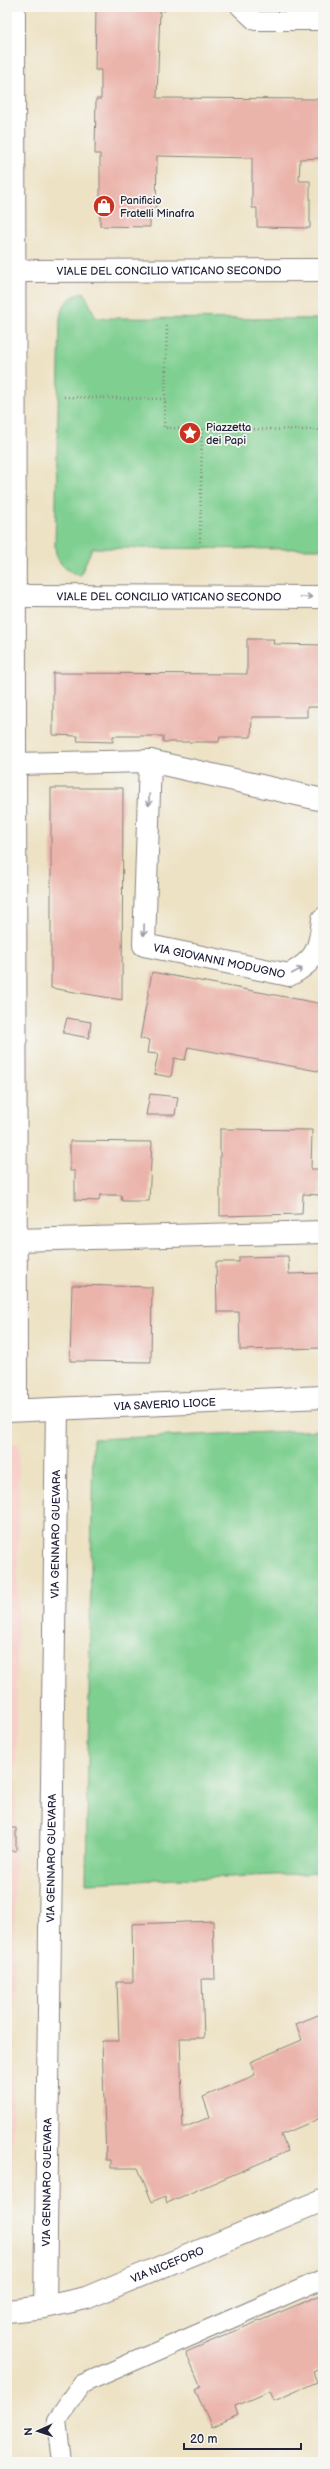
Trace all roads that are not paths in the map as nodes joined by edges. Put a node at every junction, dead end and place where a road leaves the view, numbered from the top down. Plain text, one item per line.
1 (14, 7) edge
2 (240, 7) edge
3 (323, 21) edge
4 (16, 270) junction
5 (323, 270) edge
6 (11, 399) edge
7 (11, 456) edge
8 (15, 596) junction
9 (323, 597) edge
10 (11, 630) edge
11 (150, 761) junction
12 (15, 764) junction
13 (323, 800) edge
14 (323, 919) edge
15 (323, 1232) edge
16 (16, 1240) junction
17 (323, 1397) edge
18 (57, 1409) junction
19 (12, 1410) edge
20 (323, 2200) edge
21 (323, 2279) edge
22 (45, 2307) junction
23 (7, 2311) edge
24 (62, 2462) edge

1 - 4 street
2 - 3 lane
4 - 5 street, VIALE DEL CONCILIO VATICANO SECONDO
4 - 6 street
6 - 7 street
7 - 8 street
8 -> 9 street, VIALE DEL CONCILIO VATICANO SECONDO
8 - 10 street
10 - 12 street
11 - 12 street
11 - 13 street
11 -> 14 street, VIA GIOVANNI MODUGNO
12 - 16 street
15 - 16 street
16 - 19 street
17 - 18 street, VIA SAVERIO LIOCE
18 - 19 street, VIA SAVERIO LIOCE
18 - 22 street, VIA GENNARO GUEVARA
20 - 22 street, VIA NICEFORO
21 - 24 lane
22 - 23 street, VIA NICEFORO

